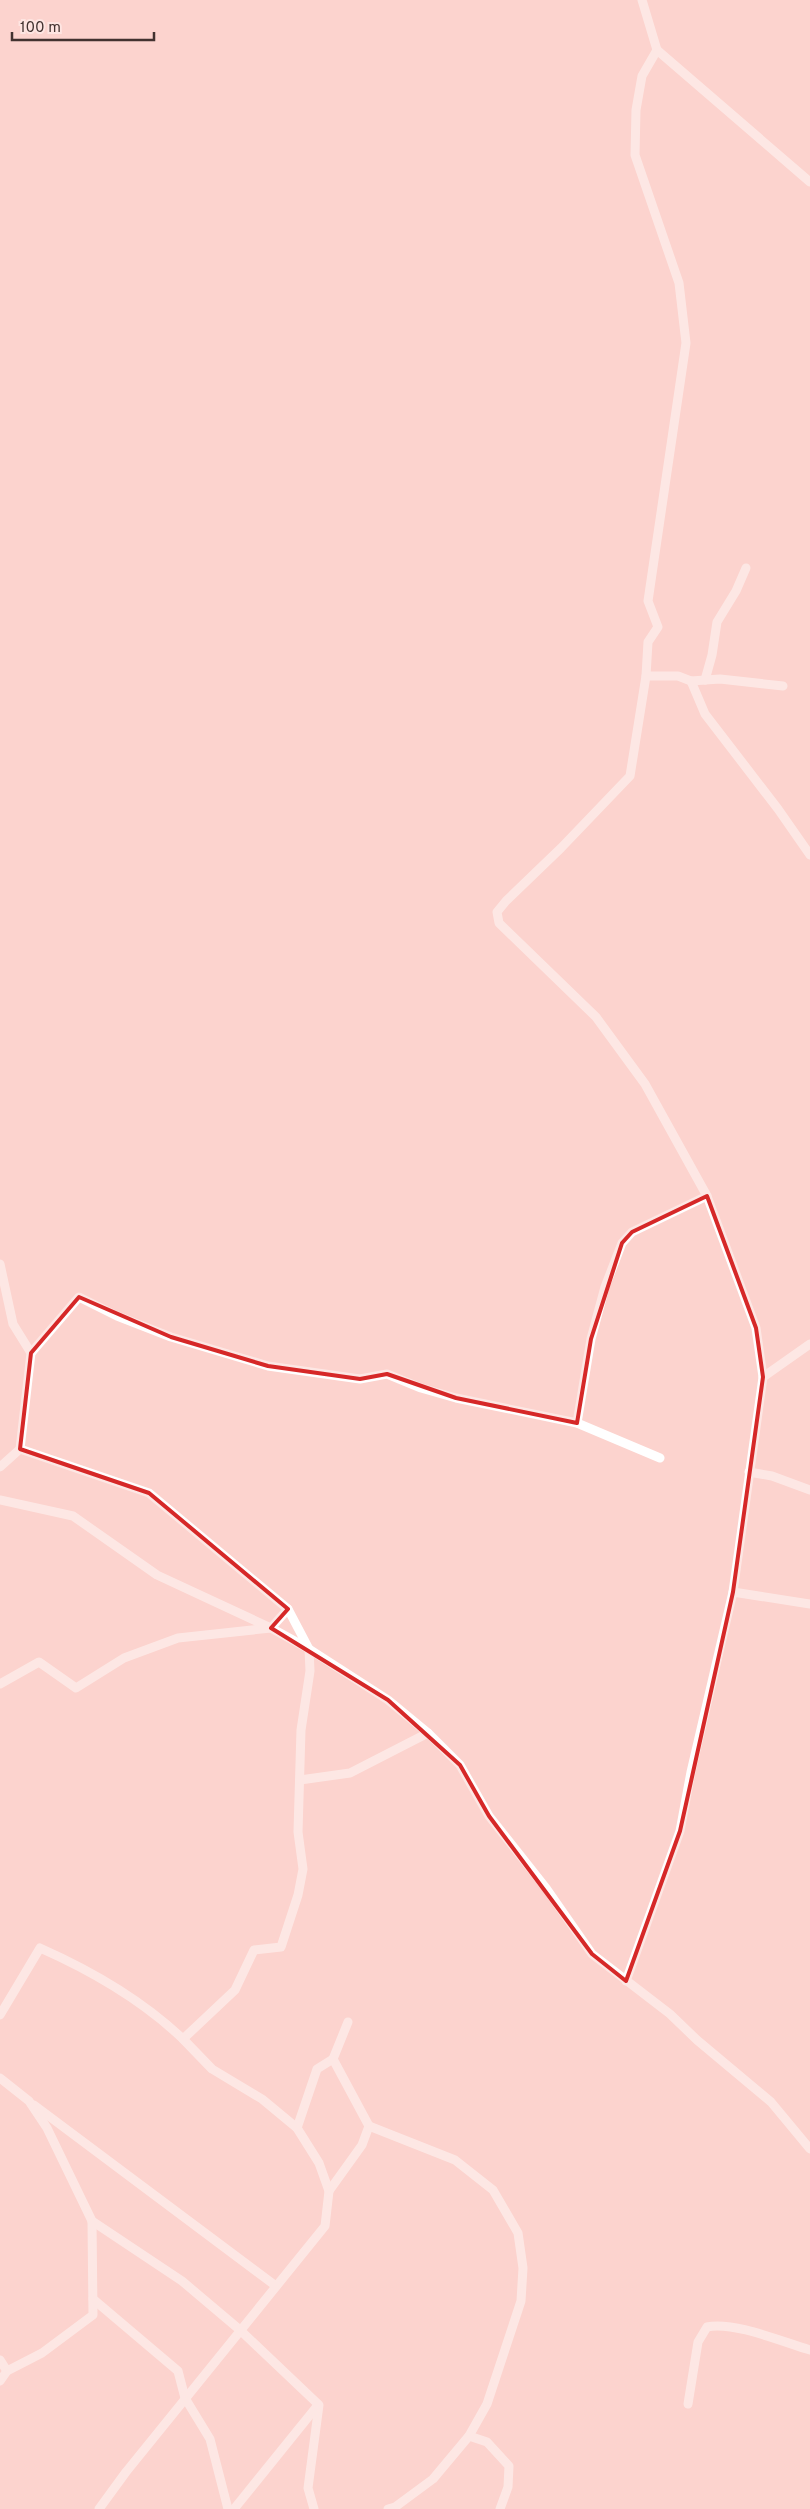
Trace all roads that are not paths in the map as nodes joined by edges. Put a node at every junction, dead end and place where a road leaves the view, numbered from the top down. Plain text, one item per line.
1 (642, 0) edge
2 (657, 50) junction
3 (810, 182) edge
4 (746, 568) dead end
5 (646, 676) junction
6 (705, 680) junction
7 (691, 681) junction
8 (784, 686) dead end
9 (810, 855) edge
10 (707, 1196) junction
11 (0, 1264) edge
12 (810, 1344) edge
13 (31, 1353) junction
14 (763, 1377) junction
15 (577, 1422) junction
16 (20, 1449) junction
17 (660, 1458) dead end
18 (0, 1467) edge
19 (749, 1472) junction
20 (810, 1490) edge
21 (0, 1500) edge
22 (733, 1592) junction
23 (810, 1604) edge
24 (288, 1609) junction
25 (271, 1628) junction
26 (309, 1649) junction
27 (0, 1684) edge
28 (428, 1733) junction
29 (300, 1780) junction
30 (626, 1981) junction
31 (0, 2015) edge
32 (348, 2022) dead end
33 (183, 2039) junction
34 (333, 2059) junction
35 (0, 2078) edge
36 (29, 2101) junction
37 (368, 2126) junction
38 (297, 2128) junction
39 (810, 2149) edge
40 (330, 2191) junction
41 (92, 2221) junction
42 (276, 2286) junction
43 (93, 2299) junction
44 (240, 2330) junction
45 (810, 2350) edge
46 (0, 2360) edge
47 (7, 2371) junction
48 (0, 2381) edge
49 (185, 2398) junction
50 (688, 2404) dead end
51 (319, 2405) junction
52 (469, 2436) junction
53 (99, 2509) edge
54 (228, 2509) edge
55 (234, 2509) edge
56 (314, 2509) edge
57 (388, 2509) edge
58 (500, 2509) edge

1 - 2 street
2 - 3 street
2 - 5 street
4 - 6 street
5 - 7 street
5 - 10 street
6 - 7 street
6 - 8 street
7 - 9 street
10 - 14 street
10 - 15 street
11 - 13 street
12 - 14 street
13 - 15 street
13 - 16 street
14 - 19 street
15 - 17 street
16 - 18 street
16 - 24 street
19 - 20 street
19 - 22 street
21 - 25 street
22 - 23 street
22 - 30 street
24 - 25 street
24 - 26 street
25 - 26 street
25 - 27 street
26 - 28 street
26 - 29 street
28 - 29 street
28 - 30 street
29 - 33 street
30 - 39 street
31 - 33 street
32 - 34 street
33 - 38 street
34 - 37 street
34 - 38 street
35 - 36 street
36 - 41 street
36 - 42 street
37 - 40 street
37 - 52 street
38 - 40 street
40 - 42 street
41 - 43 street
41 - 44 street
42 - 44 street
43 - 47 street
43 - 49 street
44 - 49 street
44 - 51 street
45 - 50 street
46 - 47 street
47 - 48 street
49 - 53 street
49 - 54 street
51 - 55 street
51 - 56 street
52 - 57 street
52 - 58 street

